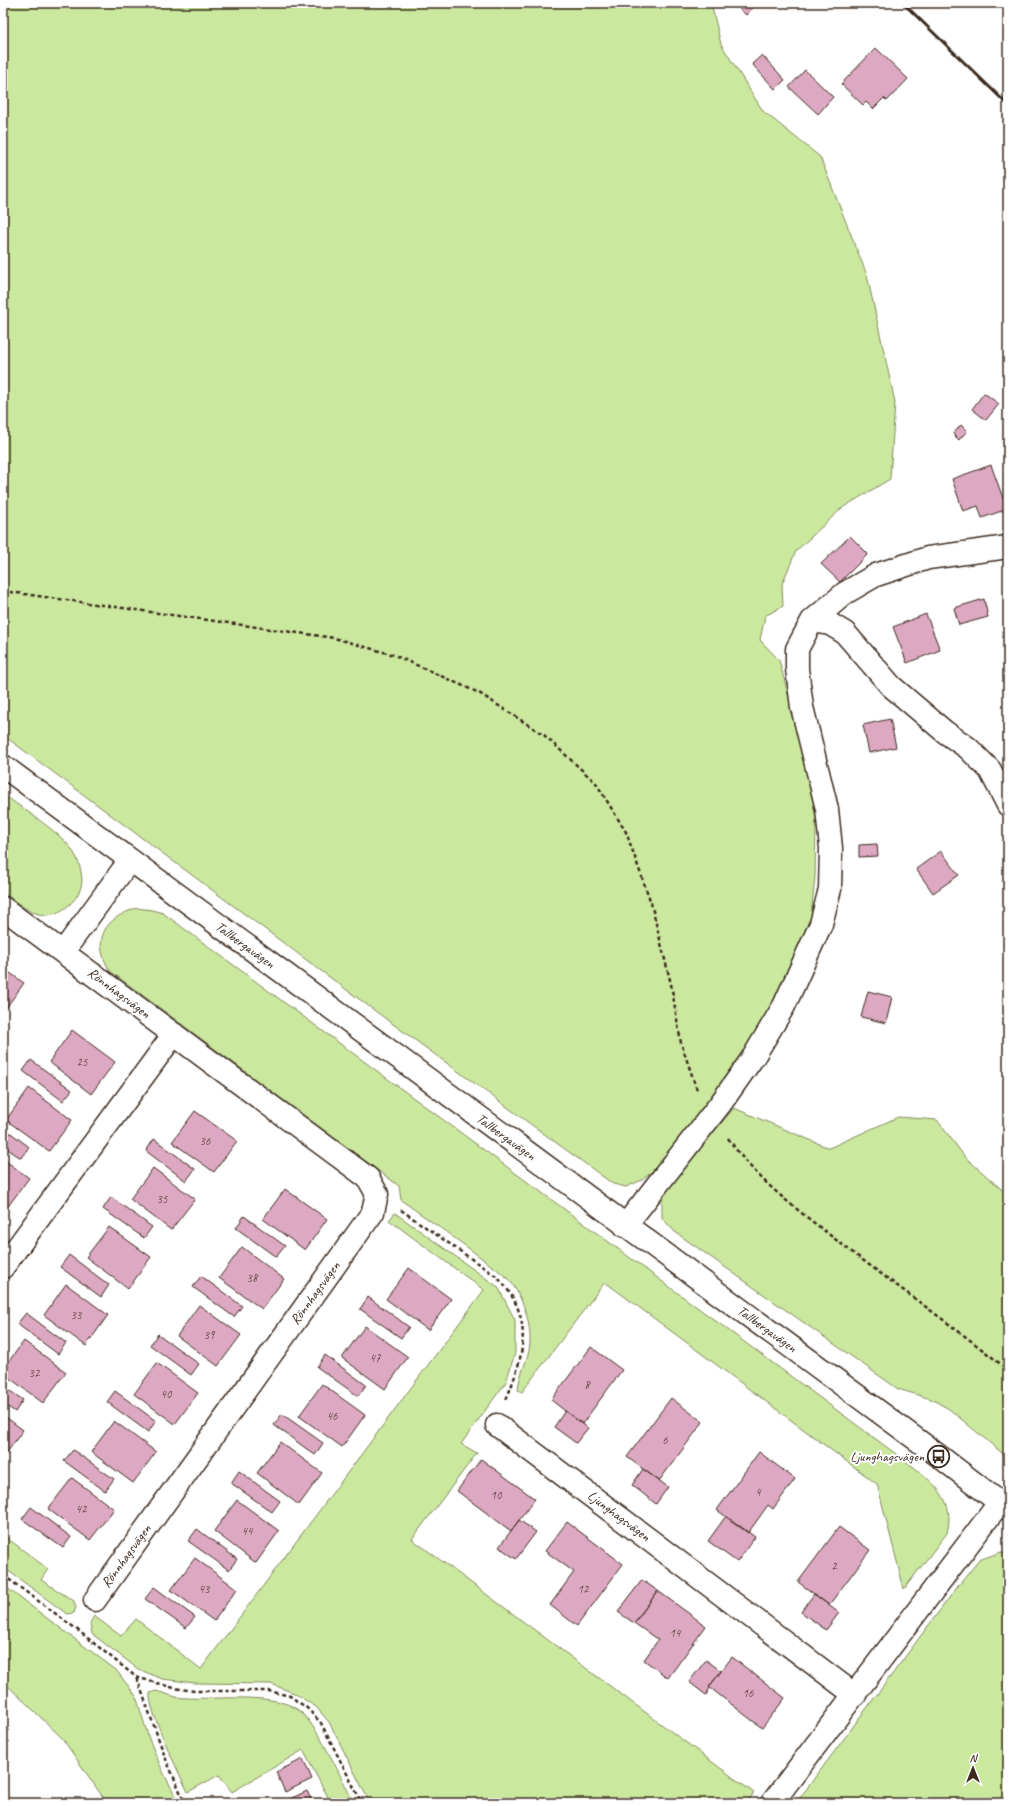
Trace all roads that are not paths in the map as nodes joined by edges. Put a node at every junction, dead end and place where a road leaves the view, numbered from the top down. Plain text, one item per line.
1 (1008, 546) edge
2 (812, 621) junction
3 (3, 766) edge
4 (1008, 805) edge
5 (130, 860) junction
6 (3, 908) edge
7 (63, 952) junction
8 (174, 1034) junction
9 (625, 1226) junction
10 (3, 1266) edge
11 (497, 1425) road end
12 (1004, 1506) edge
13 (95, 1600) dead end
14 (855, 1695) junction
15 (772, 1803) edge

1 - 2 street
2 - 4 street
2 - 9 street
3 - 5 street, Tallbergavägen
5 - 7 street
5 - 9 street, Tallbergavägen
6 - 7 street, Rönnhagsvägen
7 - 8 street, Rönnhagsvägen
8 - 10 street
8 - 13 street, Rönnhagsvägen
9 - 12 street, Tallbergavägen
11 - 14 street, Ljunghagsvägen
12 - 14 street
14 - 15 street

